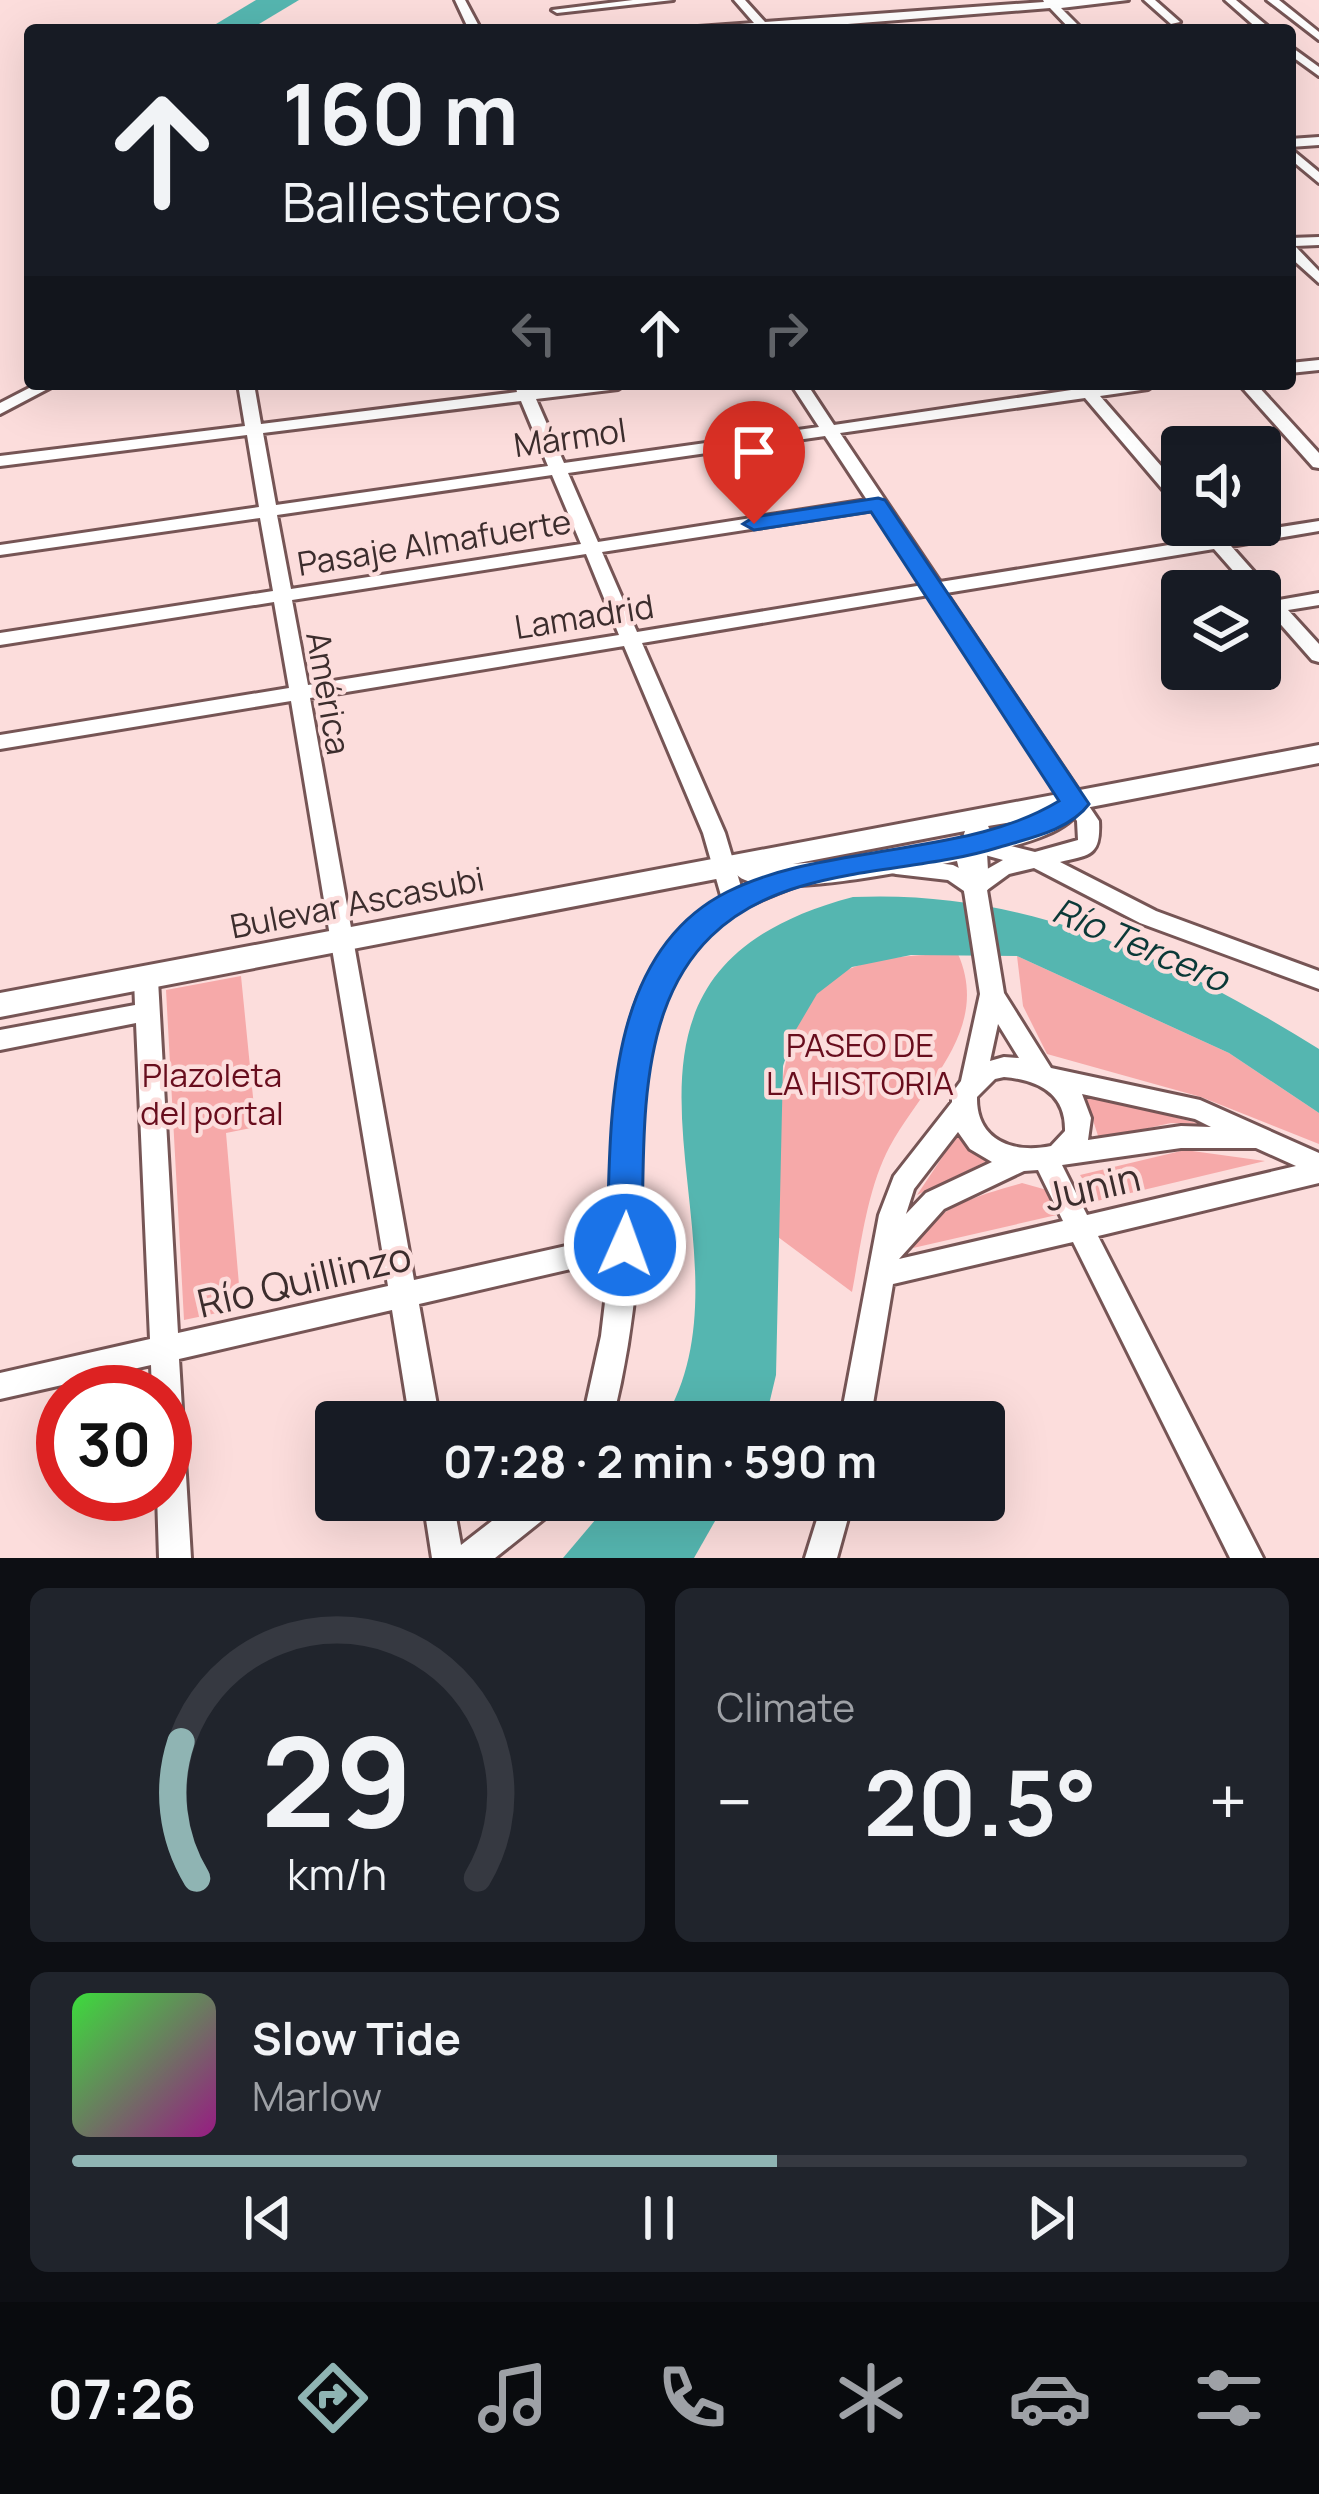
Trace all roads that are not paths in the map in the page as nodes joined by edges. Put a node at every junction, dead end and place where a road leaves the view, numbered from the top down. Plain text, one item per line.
1 (668, 0) edge
2 (739, 0) edge
3 (893, 0) edge
4 (1123, 0) edge
5 (1149, 0) edge
6 (1230, 0) edge
7 (1272, 0) edge
8 (1050, 2) edge
9 (553, 5) edge
10 (907, 8) edge
11 (1174, 22) dead end
12 (760, 24) edge
13 (786, 24) edge
14 (1071, 24) edge
15 (1260, 24) edge
16 (1319, 37) edge
17 (1319, 58) edge
18 (1296, 60) edge
19 (1319, 73) edge
20 (1296, 150) edge
21 (1319, 179) edge
22 (1296, 252) edge
23 (1319, 279) edge
24 (37, 390) edge
25 (247, 390) edge
26 (524, 390) edge
27 (803, 390) edge
28 (1072, 390) edge
29 (1087, 390) edge
30 (1252, 390) edge
31 (1267, 390) edge
32 (0, 409) edge
33 (828, 429) junction
34 (254, 430) junction
35 (1319, 447) edge
36 (0, 461) edge
37 (1319, 463) edge
38 (557, 470) junction
39 (1161, 477) edge
40 (878, 505) junction
41 (268, 512) junction
42 (1319, 526) edge
43 (1281, 528) edge
44 (1161, 543) edge
45 (1221, 546) edge
46 (590, 549) junction
47 (0, 550) edge
48 (1242, 570) edge
49 (932, 589) junction
50 (281, 596) junction
51 (1319, 599) edge
52 (1281, 605) edge
53 (1281, 613) edge
54 (0, 639) edge
55 (628, 639) junction
56 (1319, 656) edge
57 (299, 694) junction
58 (0, 742) edge
59 (1319, 754) edge
60 (1075, 804) junction
61 (1034, 807) junction
62 (974, 845) junction
63 (1039, 861) junction
64 (881, 865) junction
65 (727, 869) junction
66 (798, 876) junction
67 (975, 886) junction
68 (734, 901) junction
69 (344, 941) junction
70 (146, 980) junction
71 (1319, 980) edge
72 (992, 994) junction
73 (0, 1005) edge
74 (147, 1012) junction
75 (0, 1040) edge
76 (1046, 1075) junction
77 (973, 1081) junction
78 (962, 1108) junction
79 (1265, 1139) junction
80 (1042, 1159) junction
81 (1319, 1168) edge
82 (1082, 1228) junction
83 (625, 1245) junction
84 (885, 1264) junction
85 (403, 1296) junction
86 (164, 1352) junction
87 (0, 1386) edge
88 (421, 1401) edge
89 (603, 1401) edge
90 (859, 1401) edge
91 (442, 1521) edge
92 (517, 1521) edge
93 (832, 1521) edge
94 (175, 1558) edge
95 (448, 1558) edge
96 (470, 1558) edge
97 (821, 1558) edge
98 (1247, 1558) edge

1 - 9 street
2 - 12 street
3 - 10 street
4 - 8 street
5 - 11 street
6 - 15 street
7 - 16 street
8 - 10 street
8 - 14 street
10 - 13 street
17 - 18 street
18 - 19 street
20 - 21 street
22 - 23 street
24 - 32 street
25 - 34 street, América
26 - 34 street
26 - 38 street
27 - 33 street
28 - 33 street, Mármol
29 - 39 street
30 - 37 street
31 - 35 street
33 - 38 street, Mármol
33 - 40 street
34 - 36 street
34 - 41 street, América
38 - 41 street, Mármol
38 - 46 street
40 - 46 street, Pasaje Almafuerte
40 - 49 street
41 - 47 street, Mármol
41 - 50 street, América
42 - 43 street, Lamadrid
44 - 49 street, Lamadrid
45 - 48 street
46 - 50 street, Pasaje Almafuerte
46 - 55 street
49 - 55 street, Lamadrid
49 - 60 street
50 - 54 street, Pasaje Almafuerte
50 - 57 street, América
51 - 52 street
53 - 56 street
55 - 57 street, Lamadrid
55 - 65 street
57 - 58 street, Lamadrid
57 - 69 street, América
59 - 60 main road
60 - 61 main road
60 - 62 main road
60 - 63 street
61 - 62 main road
61 - 65 main road, Bulevar Ascasubi
62 - 63 street
62 - 64 main road
62 - 67 main road
63 - 67 street
63 - 71 street
64 - 66 main road
64 - 67 street
65 - 66 main road
65 - 68 street
65 - 69 main road, Bulevar Ascasubi
66 - 68 street
67 - 72 street
68 - 83 street
69 - 70 main road, Bulevar Ascasubi
69 - 85 street, América
70 - 73 main road, Bulevar Ascasubi
70 - 74 street
72 - 76 street
72 - 77 street
74 - 75 street
74 - 86 street
76 - 77 street
76 - 79 street
76 - 80 street
77 - 78 street
78 - 80 street
78 - 84 street
79 - 80 street
79 - 81 street
80 - 82 street
80 - 84 street
81 - 82 street, Junin
82 - 84 street, Junin
82 - 98 street
83 - 85 street, Río Quillinzo
83 - 89 street
84 - 90 street
85 - 86 street, Río Quillinzo
85 - 88 street, América
86 - 87 street, Río Quillinzo
86 - 94 street
91 - 95 street
92 - 96 street
93 - 97 street

